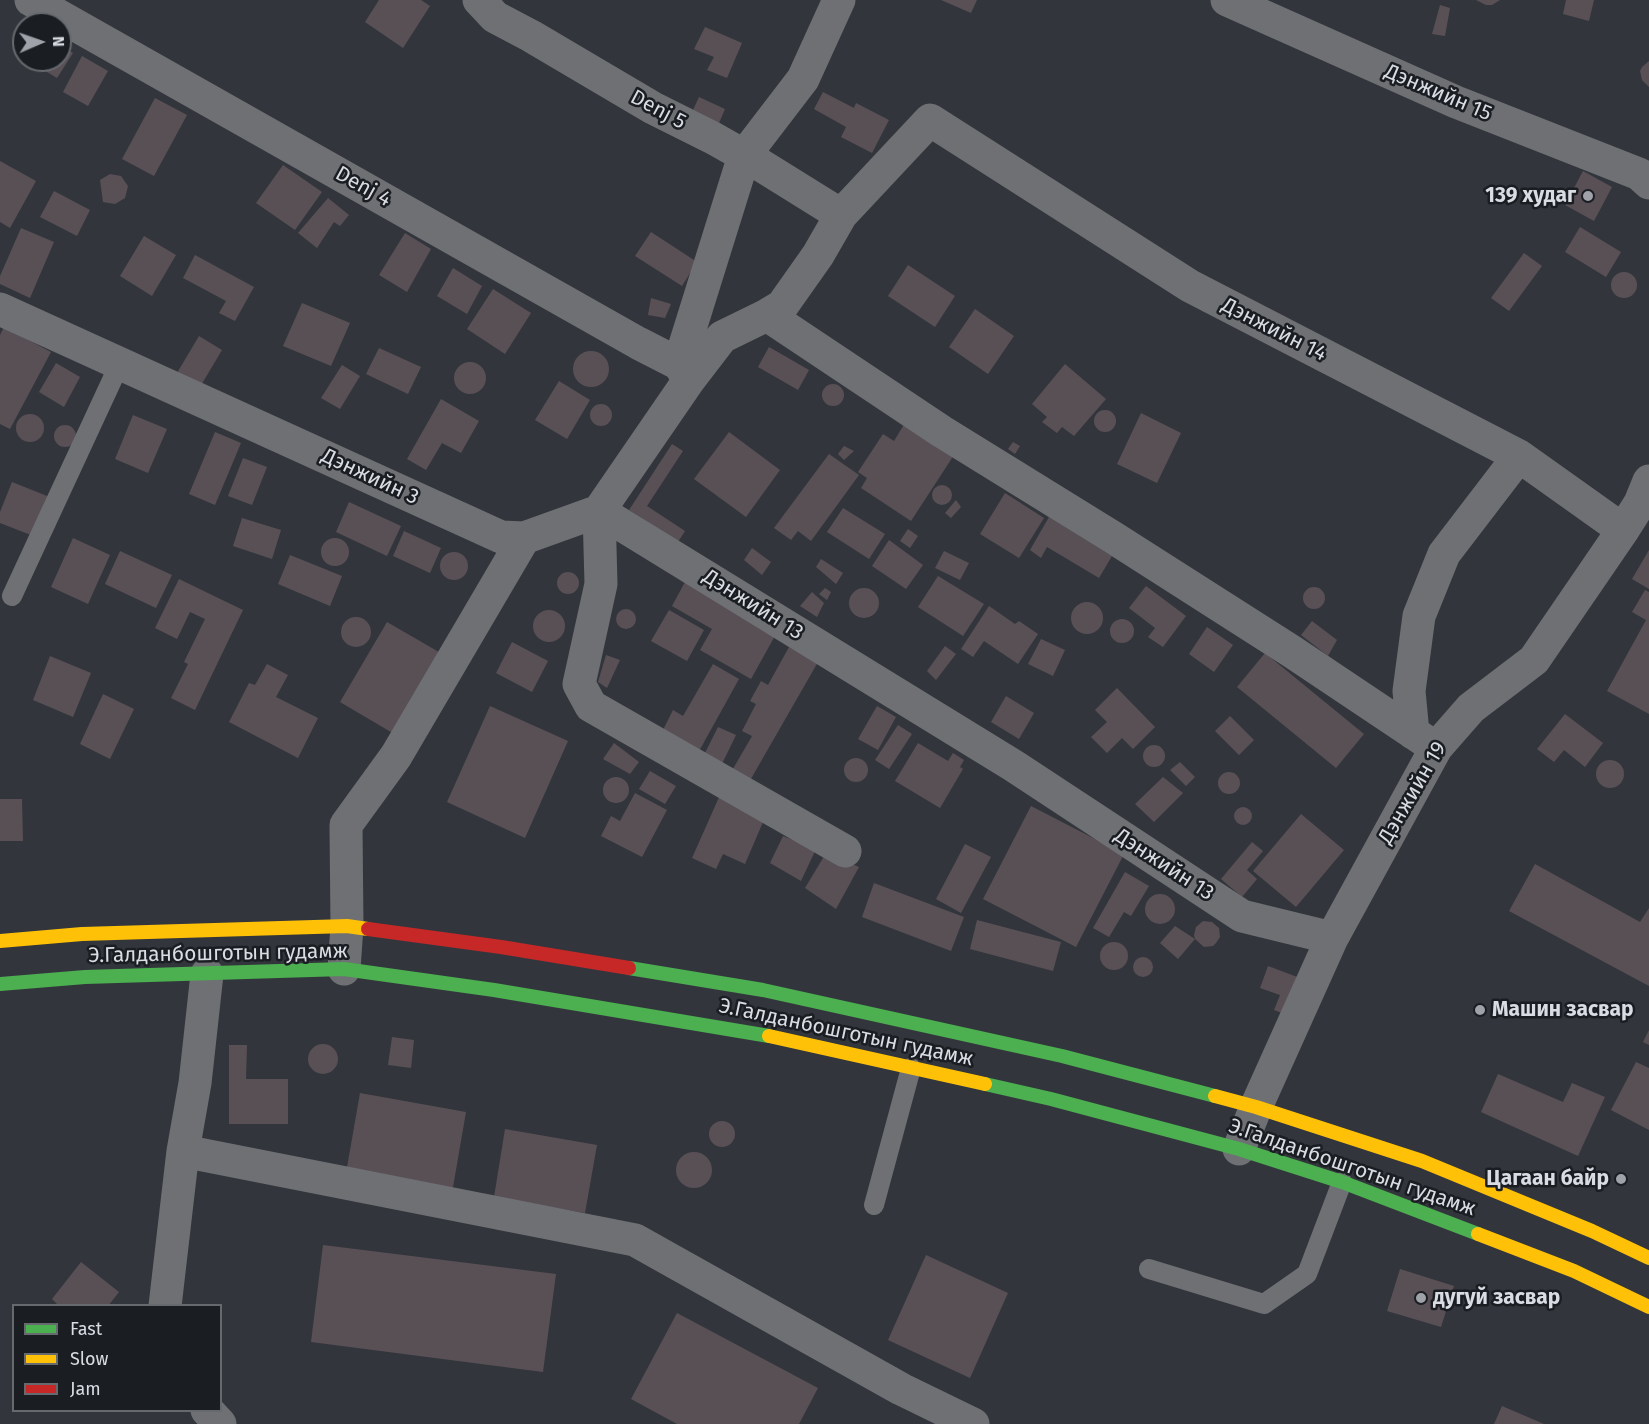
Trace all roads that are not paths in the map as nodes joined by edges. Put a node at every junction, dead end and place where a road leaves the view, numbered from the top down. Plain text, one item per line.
1 (31, 0) edge
2 (479, 0) edge
3 (839, 0) edge
4 (1227, 0) edge
5 (744, 156) junction
6 (1649, 183) edge
7 (841, 215) junction
8 (0, 309) edge
9 (767, 315) junction
10 (120, 363) junction
11 (684, 372) junction
12 (1520, 456) junction
13 (1649, 481) edge
14 (600, 511) junction
15 (1623, 530) junction
16 (524, 538) junction
17 (12, 596) dead end
18 (1425, 741) junction
19 (845, 851) dead end
20 (347, 926) junction
21 (1332, 938) junction
22 (0, 941) edge
23 (344, 969) junction
24 (207, 974) junction
25 (0, 984) edge
26 (911, 1068) junction
27 (1256, 1107) junction
28 (1239, 1149) junction
29 (183, 1151) junction
30 (1342, 1182) junction
31 (874, 1205) dead end
32 (1649, 1258) edge
33 (1149, 1269) dead end
34 (165, 1304) edge
35 (1649, 1307) edge
36 (209, 1412) edge
37 (220, 1424) edge
38 (973, 1424) edge

1 - 11 street, Denj 4
2 - 5 street, Denj 5
3 - 5 street
4 - 6 street, Дэнжийн 15
5 - 7 street, Denj 5
5 - 11 street
7 - 9 street
7 - 12 street, Дэнжийн 14
8 - 10 street, Дэнжийн 3
9 - 11 street
9 - 18 street
10 - 16 street, Дэнжийн 3
10 - 17 lane
11 - 14 street
12 - 15 street, Дэнжийн 14
12 - 18 street
13 - 15 street, Дэнжийн 19
14 - 16 street, Дэнжийн 3
14 - 19 street
14 - 21 street, Дэнжийн 13
15 - 18 street, Дэнжийн 19
16 - 20 street
18 - 21 street, Дэнжийн 19
20 - 22 main road, Э.Галданбошготын гудамж
20 - 23 street
20 - 27 main road, Э.Галданбошготын гудамж
21 - 27 street, Дэнжийн 19
23 - 24 main road, Э.Галданбошготын гудамж
23 - 26 main road, Э.Галданбошготын гудамж
24 - 25 main road, Э.Галданбошготын гудамж
24 - 29 street
26 - 28 main road, Э.Галданбошготын гудамж
26 - 31 lane
27 - 28 street, Дэнжийн 19
27 - 32 main road, Э.Галданбошготын гудамж
28 - 30 main road, Э.Галданбошготын гудамж
29 - 34 street
29 - 38 street
30 - 33 lane
30 - 35 main road, Э.Галданбошготын гудамж
36 - 37 street

